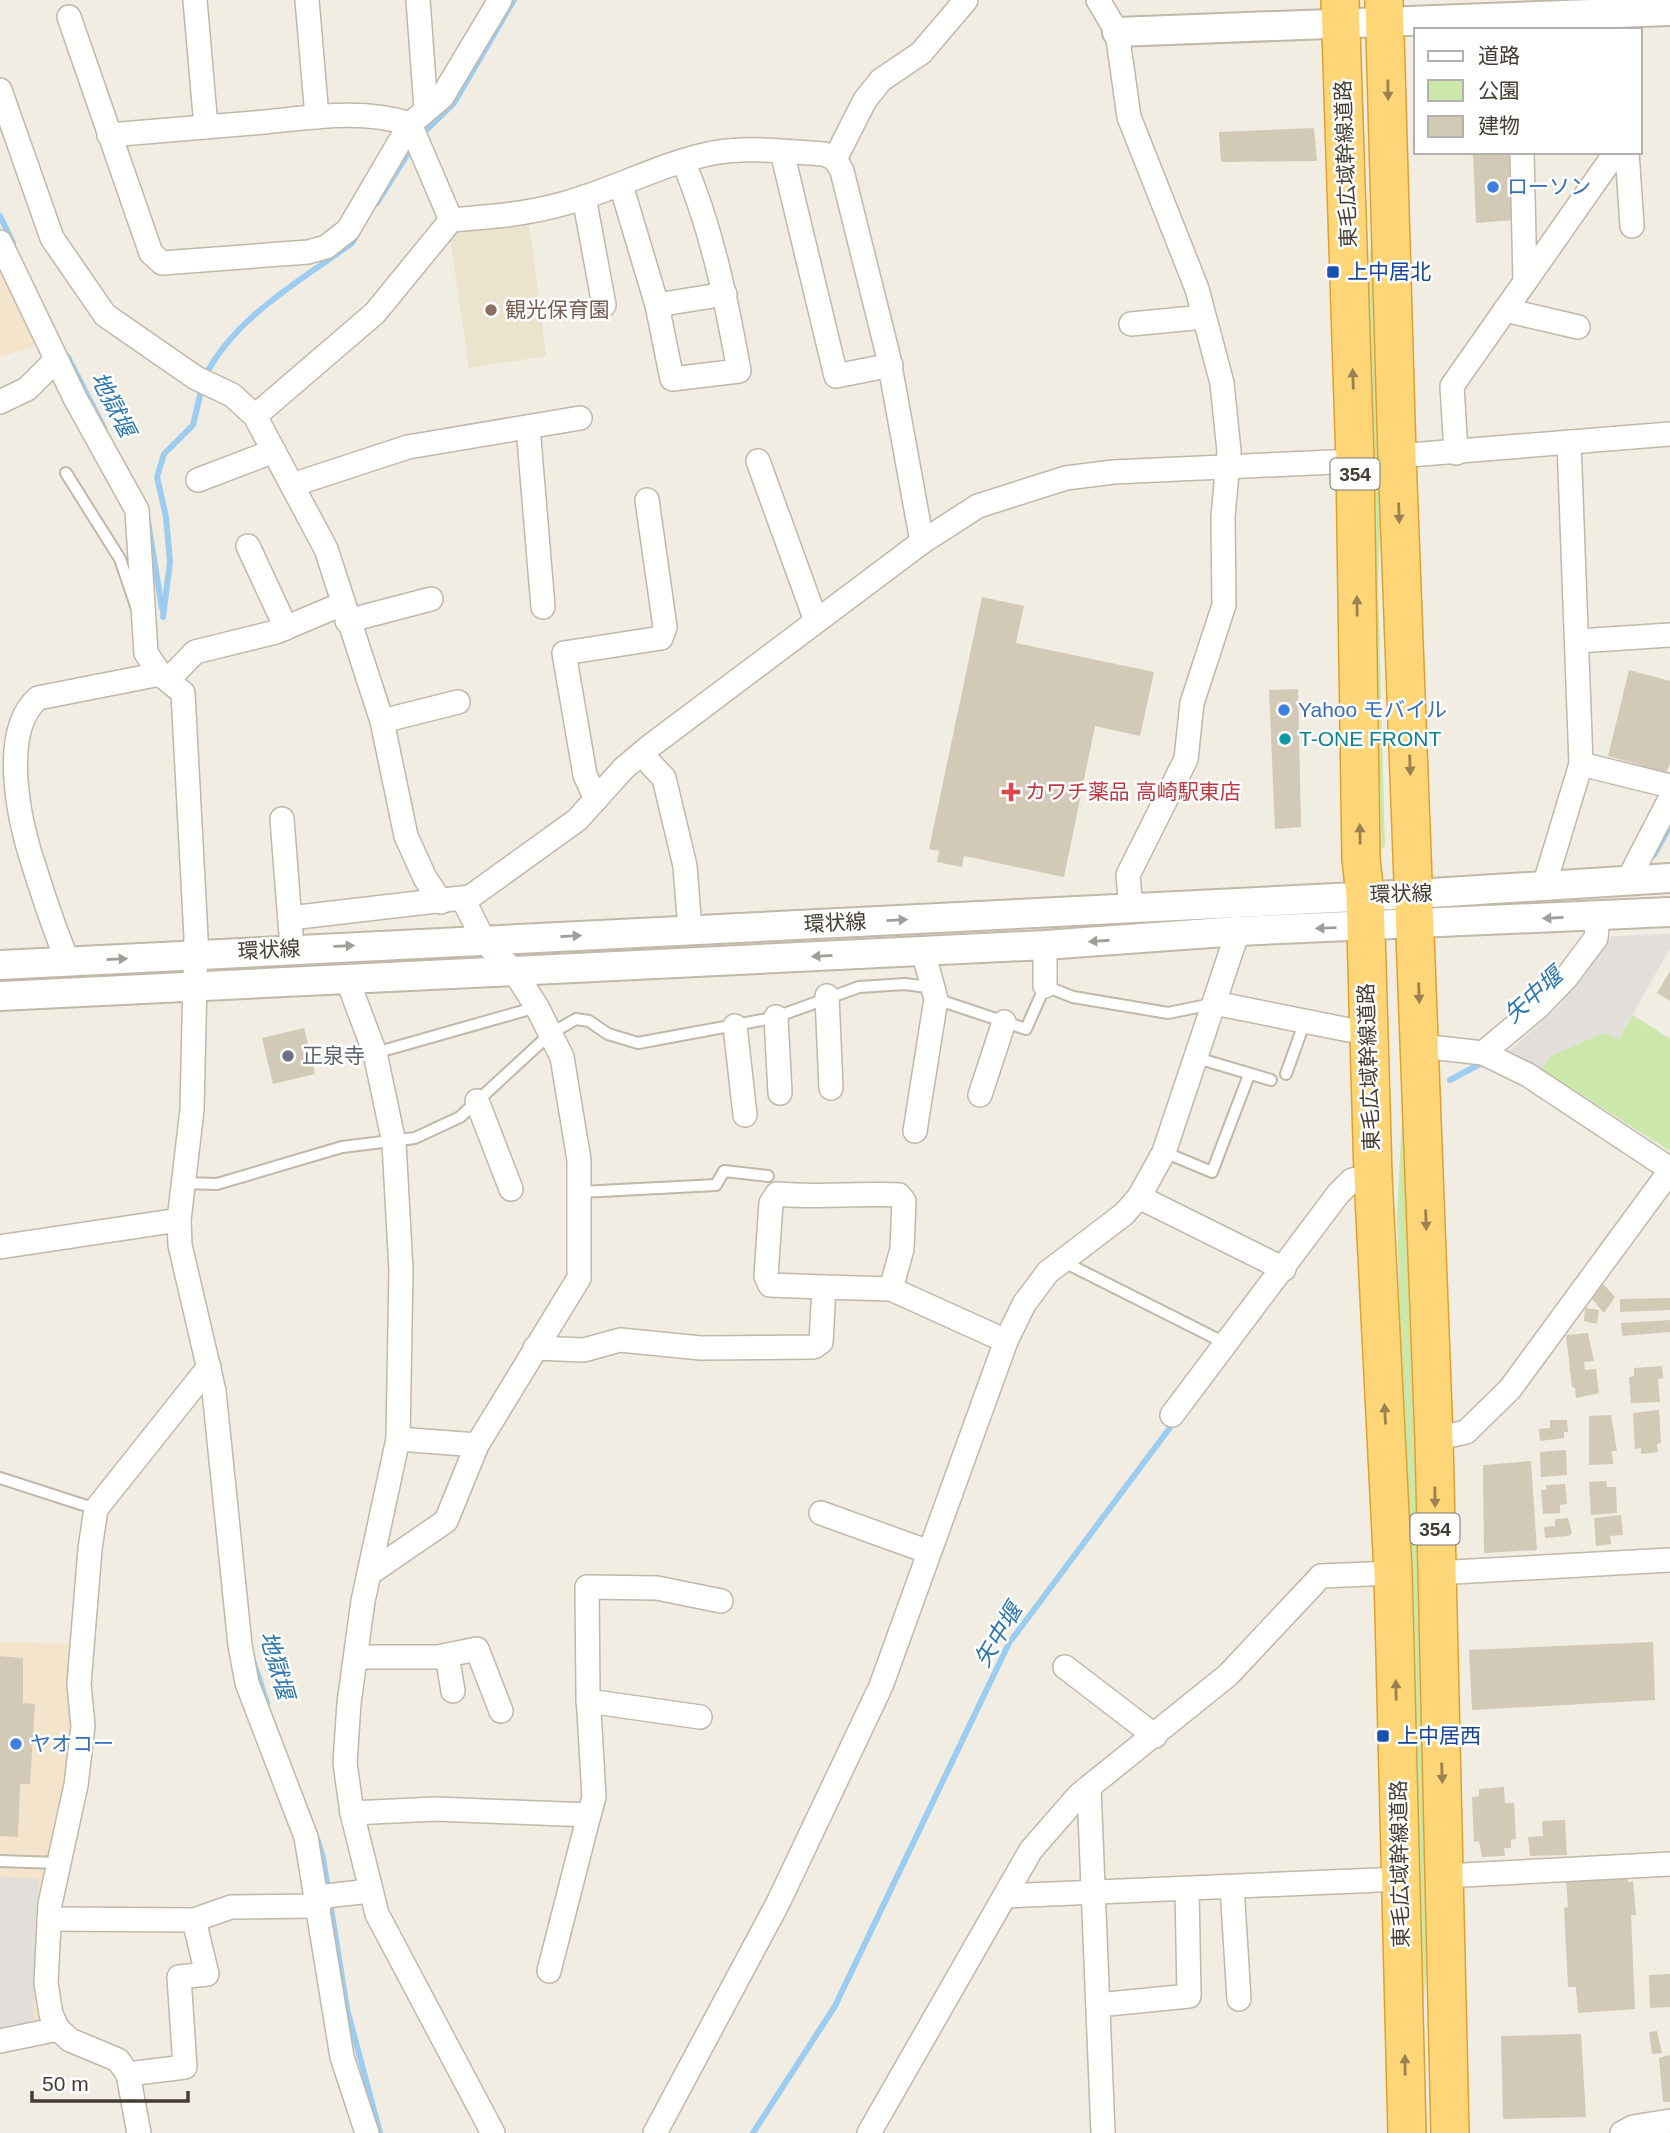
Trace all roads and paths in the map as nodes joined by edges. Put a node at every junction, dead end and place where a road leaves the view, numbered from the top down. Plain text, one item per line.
1 (195, 0) edge
2 (307, 0) edge
3 (418, 0) edge
4 (500, 0) edge
5 (966, 0) edge
6 (1098, 0) edge
7 (1341, 11) edge
8 (1385, 11) edge
9 (1670, 11) edge
10 (1519, 16) edge
11 (69, 17) dead end
12 (1634, 22) edge
13 (1117, 32) junction
14 (0, 90) edge
15 (317, 117) junction
16 (418, 117) junction
17 (206, 127) junction
18 (109, 135) junction
19 (782, 152) junction
20 (1522, 154) edge
21 (1615, 154) edge
22 (1627, 154) edge
23 (835, 159) junction
24 (683, 162) junction
25 (621, 185) junction
26 (584, 197) junction
27 (451, 220) junction
28 (1632, 226) dead end
29 (0, 242) edge
30 (1525, 282) junction
31 (725, 294) junction
32 (604, 305) dead end
33 (657, 306) junction
34 (1505, 310) junction
35 (1204, 317) junction
36 (1131, 324) dead end
37 (1578, 327) dead end
38 (56, 360) junction
39 (891, 365) junction
40 (0, 402) edge
41 (255, 416) junction
42 (580, 418) dead end
43 (528, 427) junction
44 (1670, 434) edge
45 (1569, 442) junction
46 (274, 451) junction
47 (1456, 453) junction
48 (1397, 456) junction
49 (758, 461) dead end
50 (1355, 461) junction
51 (1228, 465) junction
52 (66, 473) dead end
53 (198, 480) dead end
54 (292, 485) junction
55 (647, 500) dead end
56 (922, 542) junction
57 (248, 546) dead end
58 (431, 599) dead end
59 (542, 607) dead end
60 (345, 612) junction
61 (816, 621) junction
62 (142, 622) junction
63 (286, 628) junction
64 (1670, 635) edge
65 (1578, 641) junction
66 (164, 677) junction
67 (458, 702) dead end
68 (382, 721) junction
69 (641, 754) junction
70 (1581, 764) junction
71 (1670, 786) edge
72 (596, 799) junction
73 (1670, 799) edge
74 (282, 819) dead end
75 (1670, 878) edge
76 (1628, 880) junction
77 (1544, 886) junction
78 (452, 901) junction
79 (1131, 908) junction
80 (1416, 909) junction
81 (1365, 911) junction
82 (1670, 912) edge
83 (1598, 916) junction
84 (290, 918) junction
85 (690, 930) junction
86 (1238, 931) junction
87 (484, 941) junction
88 (1045, 945) junction
89 (292, 948) junction
90 (923, 951) junction
91 (196, 954) junction
92 (68, 962) junction
93 (0, 965) edge
94 (514, 971) junction
95 (347, 979) junction
96 (1045, 986) junction
97 (195, 988) junction
98 (935, 994) junction
99 (0, 996) edge
100 (827, 996) junction
101 (1214, 1003) junction
102 (537, 1007) junction
103 (776, 1017) junction
104 (1305, 1021) junction
105 (1004, 1022) junction
106 (735, 1026) junction
107 (1368, 1030) junction
108 (550, 1034) junction
109 (1421, 1046) junction
110 (375, 1053) junction
111 (1483, 1053) junction
112 (1197, 1058) junction
113 (1286, 1074) dead end
114 (1249, 1075) junction
115 (1271, 1080) dead end
116 (831, 1088) dead end
117 (780, 1093) dead end
118 (980, 1095) dead end
119 (477, 1101) junction
120 (746, 1115) dead end
121 (915, 1131) dead end
122 (394, 1143) junction
123 (1164, 1152) junction
124 (1670, 1170) edge
125 (768, 1176) dead end
126 (1373, 1176) junction
127 (184, 1183) junction
128 (511, 1189) dead end
129 (581, 1192) junction
130 (1139, 1197) junction
131 (179, 1220) junction
132 (1, 1241) edge
133 (1062, 1262) junction
134 (1284, 1269) junction
135 (824, 1287) junction
136 (891, 1289) junction
137 (1006, 1341) junction
138 (1225, 1343) junction
139 (535, 1348) junction
140 (209, 1367) junction
141 (1172, 1415) dead end
142 (398, 1439) junction
143 (1434, 1439) junction
144 (477, 1445) junction
145 (0, 1478) edge
146 (96, 1509) junction
147 (821, 1513) dead end
148 (929, 1552) junction
149 (1670, 1560) edge
150 (370, 1573) junction
151 (1393, 1573) junction
152 (1436, 1573) junction
153 (721, 1601) dead end
154 (447, 1655) junction
155 (356, 1657) junction
156 (1065, 1667) dead end
157 (453, 1690) dead end
158 (588, 1700) junction
159 (501, 1710) dead end
160 (701, 1717) dead end
161 (1155, 1736) junction
162 (1089, 1788) junction
163 (352, 1813) junction
164 (589, 1815) junction
165 (0, 1861) edge
166 (58, 1863) junction
167 (1670, 1864) edge
168 (1446, 1875) junction
169 (1401, 1878) junction
170 (1232, 1887) junction
171 (1187, 1889) junction
172 (370, 1891) junction
173 (1095, 1894) junction
174 (1005, 1896) junction
175 (318, 1901) junction
176 (49, 1919) junction
177 (194, 1920) junction
178 (549, 1971) dead end
179 (1239, 1999) dead end
180 (1098, 2006) junction
181 (58, 2029) junction
182 (0, 2041) edge
183 (128, 2074) junction
184 (1670, 2121) edge
185 (139, 2133) edge
186 (367, 2133) edge
187 (493, 2133) edge
188 (655, 2133) edge
189 (869, 2133) edge
190 (1103, 2133) edge
191 (1407, 2133) edge
192 (1450, 2133) edge
193 (1622, 2133) edge

1 - 17 street
2 - 15 street
3 - 16 street
4 - 16 street
5 - 23 street
6 - 13 street
7 - 8 street
7 - 13 street
50 -> 7 highway, 東毛広域幹線道路 / 354
8 - 10 street
8 -> 48 highway, 東毛広域幹線道路 / 354
9 - 12 street
10 - 12 street
11 - 18 street
13 - 35 street
14 - 41 street
15 - 16 street
15 - 17 street
16 - 18 street
16 - 27 street
17 - 18 street
19 - 23 street
19 - 24 street
19 - 39 street
20 - 30 street
21 - 30 street
22 - 28 street
23 - 39 street
24 - 25 street
24 - 31 street
25 - 26 street
25 - 33 street
26 - 27 street
26 - 32 street
27 - 41 street
29 - 38 street
30 - 34 street
31 - 33 street
31 - 33 street
34 - 37 street
34 - 47 street
35 - 36 street
35 - 51 street
38 - 40 street
38 - 62 street
39 - 56 street
41 - 46 street
42 - 43 street
43 - 54 street
43 - 59 street
44 - 45 street
45 - 47 street
45 - 65 street
46 - 53 street
46 - 54 street
47 - 48 street
48 -> 80 highway, 東毛広域幹線道路 / 354
49 - 61 street
50 - 51 street
81 -> 50 highway, 東毛広域幹線道路 / 354
51 - 56 street
51 - 79 street
52 - 62 lane
54 - 60 street
55 - 72 street
56 - 61 street
57 - 63 street
58 - 60 street
60 - 63 street
60 - 68 street
61 - 69 street
62 - 66 street
63 - 66 street
64 - 65 street
65 - 70 street
66 - 91 street
66 - 92 street
67 - 68 street
68 - 78 street
69 - 72 street
69 - 85 street
70 - 71 street
70 - 77 street
72 - 78 street
73 - 76 street
74 - 84 street
75 - 76 street, 環状線
76 - 77 street, 環状線
77 - 80 street, 環状線
78 - 84 street
78 - 87 street
79 - 81 street, 環状線
85 -> 79 street, 環状線
80 - 81 street, 環状線
83 -> 80 street, 環状線
80 -> 109 highway, 東毛広域幹線道路 / 354
81 -> 86 street, 環状線
81 - 107 highway, 東毛広域幹線道路 / 354
82 - 83 street, 環状線
83 - 111 street
84 - 89 street
87 -> 85 street, 環状線
86 -> 88 street, 環状線
86 - 101 street
89 -> 87 street, 環状線
87 - 94 street
88 - 90 street, 環状線
88 - 96 street
89 - 91 street, 環状線
90 -> 94 street, 環状線
90 - 98 street
92 -> 91 street, 環状線
91 - 97 street
92 - 93 street, 環状線
94 - 95 street, 環状線
94 - 102 street
95 - 97 street, 環状線
95 - 110 street
96 - 101 lane
96 - 105 lane
97 - 99 street, 環状線
97 - 127 street
98 - 100 lane
98 - 105 lane
98 - 121 street
100 - 103 lane
100 - 116 street
101 - 104 street
101 - 112 street
102 - 108 street
102 - 110 lane
103 - 106 lane
103 - 117 street
104 - 107 street
104 - 113 lane
105 - 118 street
106 - 108 lane
106 - 120 street
107 - 126 highway, 東毛広域幹線道路 / 354
108 - 119 lane
108 - 129 street
109 - 111 street
109 -> 143 highway, 東毛広域幹線道路 / 354
110 - 122 street
111 - 124 street
112 - 114 lane
112 - 123 street
114 - 115 lane
114 - 123 lane
119 - 122 lane
119 - 128 street
122 - 127 lane
122 - 142 street
123 - 130 street
124 - 143 street
125 - 129 lane
126 - 134 street
151 -> 126 highway, 東毛広域幹線道路 / 354
127 - 131 street
129 - 139 street
130 - 133 street
130 - 134 street
131 - 132 street
131 - 140 street
133 - 137 street
133 - 138 lane
134 - 138 street
135 - 136 street
135 - 136 street
135 - 139 street
136 - 137 street
137 - 148 street
138 - 141 street
139 - 144 street
140 - 146 street
140 - 175 street
142 - 144 street
142 - 150 street
143 -> 152 highway, 東毛広域幹線道路 / 354
144 - 150 street
145 - 146 lane
146 - 166 street
147 - 148 street
148 - 188 street
149 - 152 street
150 - 155 street
151 - 161 street
169 -> 151 highway, 東毛広域幹線道路 / 354
152 -> 168 highway, 東毛広域幹線道路 / 354
153 - 158 street
154 - 155 street
154 - 157 street
154 - 159 street
155 - 163 street
156 - 161 street
158 - 160 street
158 - 164 street
161 - 162 street
162 - 173 street
162 - 174 street
163 - 164 street
163 - 172 street
164 - 178 street
165 - 166 lane
166 - 176 street
167 - 168 street
168 - 192 highway, 東毛広域幹線道路 / 354
169 - 170 street
191 -> 169 highway, 東毛広域幹線道路 / 354
170 - 171 street
170 - 179 street
171 - 173 street
171 - 180 street
172 - 175 street
172 - 187 street
173 - 174 street
173 - 180 street
174 - 189 street
175 - 177 street
175 - 186 street
176 - 177 street
176 - 181 street
177 - 183 street
180 - 190 street
181 - 182 street
181 - 183 street
183 - 185 street
184 - 193 street

